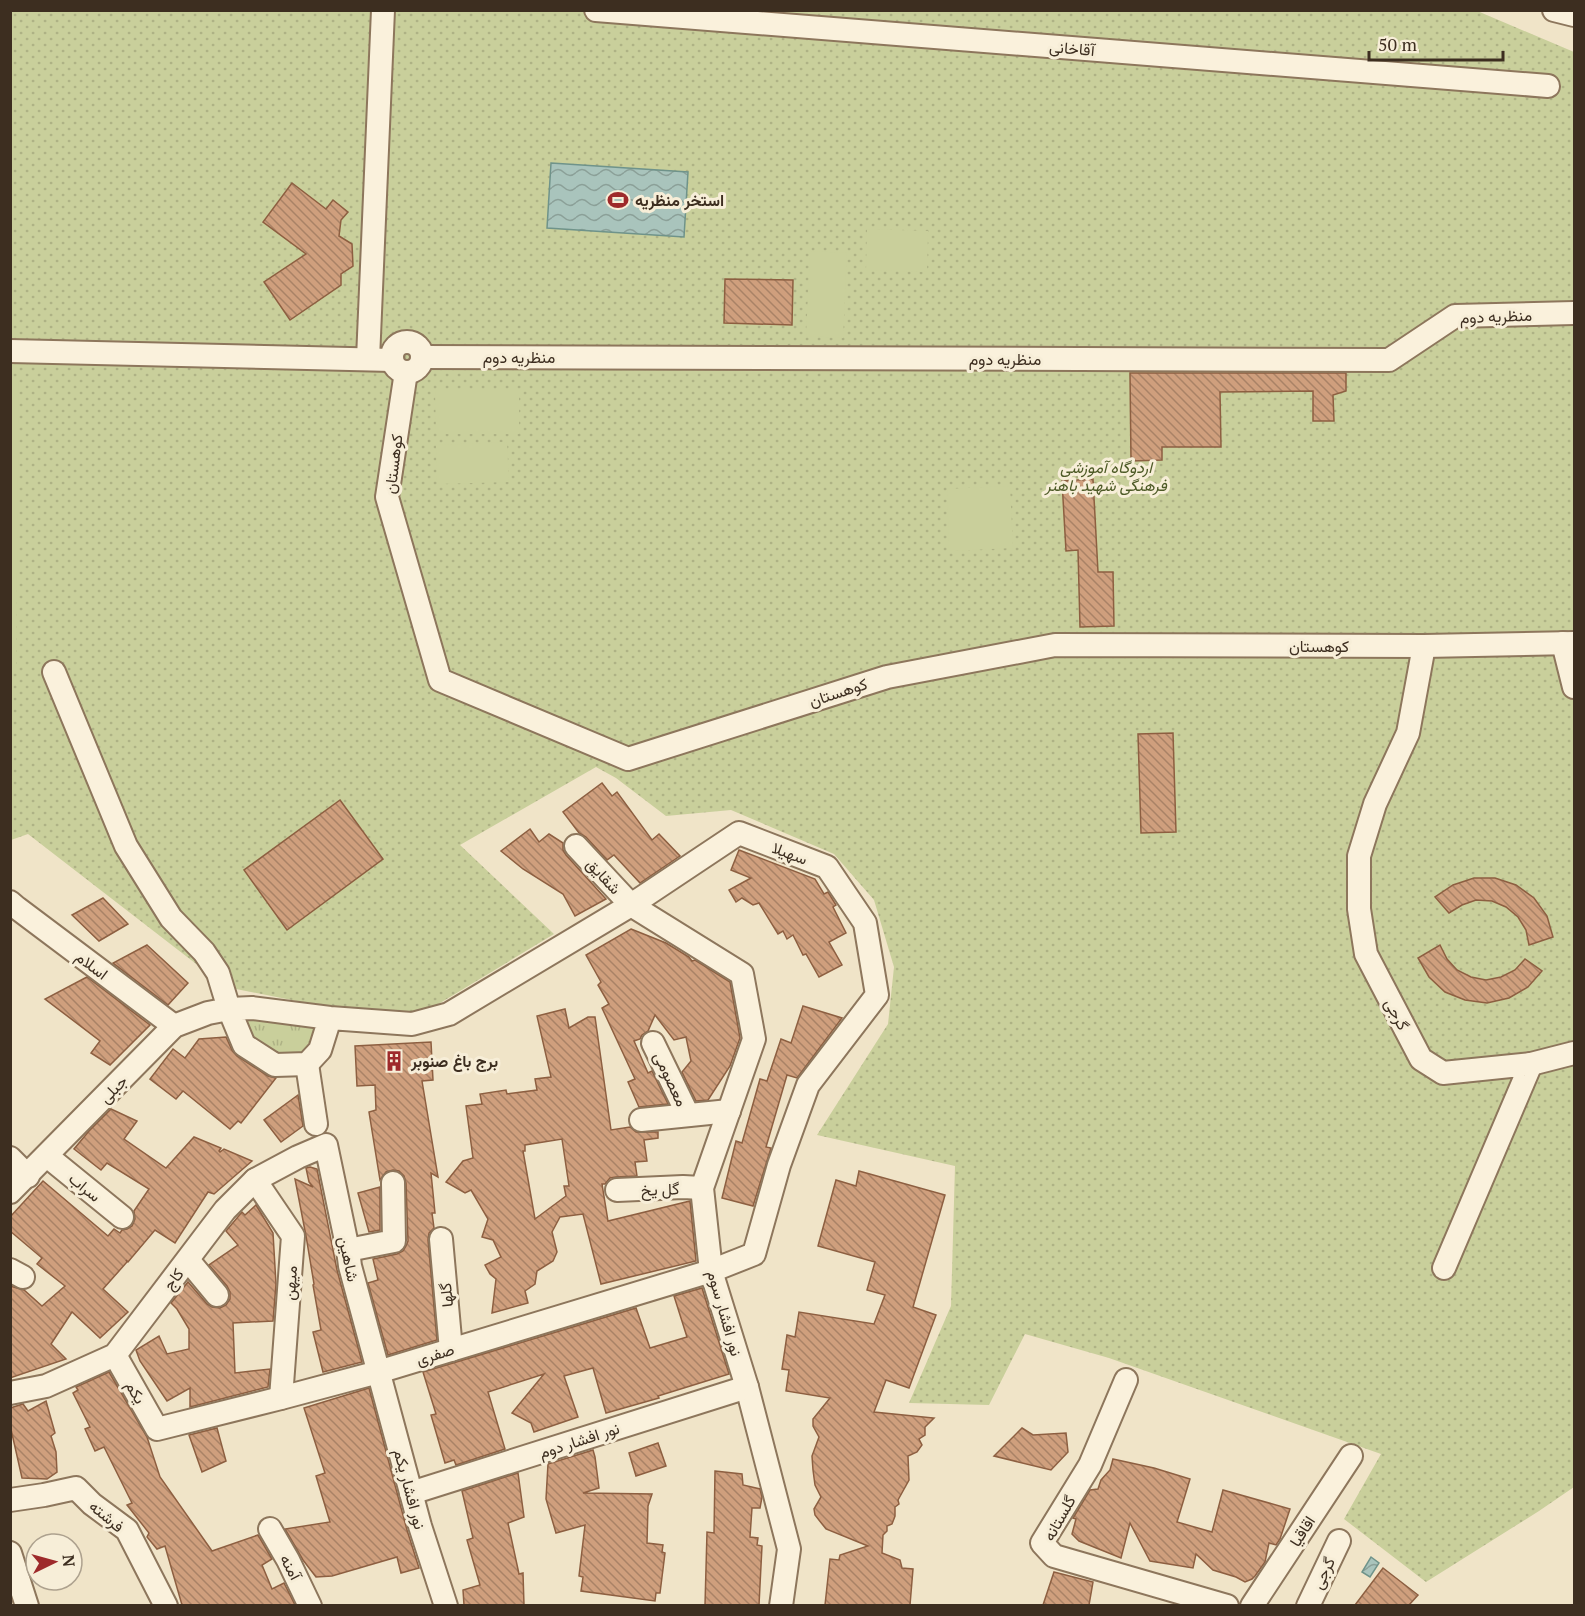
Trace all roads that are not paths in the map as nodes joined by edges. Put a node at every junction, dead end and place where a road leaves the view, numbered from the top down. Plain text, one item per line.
1 (383, 10) edge
2 (596, 10) edge
3 (1554, 10) edge
4 (1575, 15) edge
5 (1548, 86) dead end
6 (1575, 313) edge
7 (10, 351) edge
8 (368, 359) junction
9 (399, 366) junction
10 (1569, 643) edge
11 (1424, 646) junction
12 (54, 672) dead end
13 (1575, 687) edge
14 (576, 846) dead end
15 (10, 902) edge
16 (631, 905) junction
17 (230, 1009) junction
18 (330, 1018) junction
19 (174, 1026) junction
20 (653, 1043) dead end
21 (1575, 1053) edge
22 (307, 1064) junction
23 (1531, 1064) junction
24 (729, 1110) junction
25 (688, 1115) junction
26 (641, 1120) dead end
27 (316, 1124) dead end
28 (326, 1145) joint
29 (47, 1156) junction
30 (10, 1158) edge
31 (28, 1176) junction
32 (255, 1180) junction
33 (393, 1183) dead end
34 (702, 1188) junction
35 (617, 1190) dead end
36 (10, 1192) edge
37 (122, 1217) dead end
38 (441, 1239) dead end
39 (348, 1251) junction
40 (188, 1260) junction
41 (1444, 1268) dead end
42 (711, 1271) junction
43 (217, 1295) dead end
44 (451, 1350) junction
45 (115, 1355) junction
46 (378, 1372) junction
47 (1126, 1380) dead end
48 (747, 1387) junction
49 (10, 1393) edge
50 (281, 1398) junction
51 (157, 1429) joint
52 (1351, 1456) dead end
53 (411, 1493) junction
54 (10, 1500) edge
55 (270, 1530) dead end
56 (1339, 1541) dead end
57 (10, 1553) edge
58 (27, 1605) edge
59 (166, 1605) edge
60 (310, 1605) edge
61 (446, 1605) edge
62 (781, 1605) edge
63 (1227, 1605) edge
64 (1252, 1605) edge
65 (1308, 1605) edge

1 - 8 street
2 - 5 street, آقاخانی
3 - 4 street
6 - 9 street, منظریه دوم
7 - 8 street
8 - 9 street
9 - 11 street, کوهستان
10 - 11 street, کوهستان
10 - 13 street
11 - 23 street, گرجی
12 - 17 street
14 - 16 street, شقایق
15 - 19 street, اسلام
16 - 18 street, سهیلا
16 - 24 street, نور افشار سوم
16 - 42 street, سهیلا
17 - 18 street, سهیلا
17 - 19 street, جبلی
17 - 22 street
18 - 22 street
19 - 29 street, جبلی
20 - 25 street, معصومی
21 - 23 street, گرجی
22 - 27 street
23 - 41 street
24 - 25 street, معصومی
24 - 34 street, نور افشار سوم
25 - 26 street, معصومی
28 - 32 street, کاج
28 - 39 street, شاهین
29 - 31 street, جبلی
29 - 37 street, سراب
30 - 31 street
31 - 36 street, جبلی
32 - 40 street, کاج
32 - 50 street, میهن
33 - 39 street
34 - 35 street, گل یخ
34 - 42 street, نور افشار سوم
38 - 44 street, گلها
39 - 46 street, شاهین
40 - 43 street
40 - 45 street, کاج
42 - 44 street, صفری
42 - 48 street, نور افشار سوم
44 - 46 street, صفری
45 - 49 street, کاج
45 - 51 street, یکم
46 - 50 street, صفری
46 - 53 street, نور افشار یکم
47 - 63 street, گلستانه
48 - 53 street, نور افشار دوم
48 - 62 street, نور افشار سوم
50 - 51 street, صفری
52 - 64 street, اقاقیا
53 - 61 street, نور افشار یکم
54 - 59 street, فرشته
55 - 60 street, آمنه
56 - 65 street, گرجی
57 - 58 street

